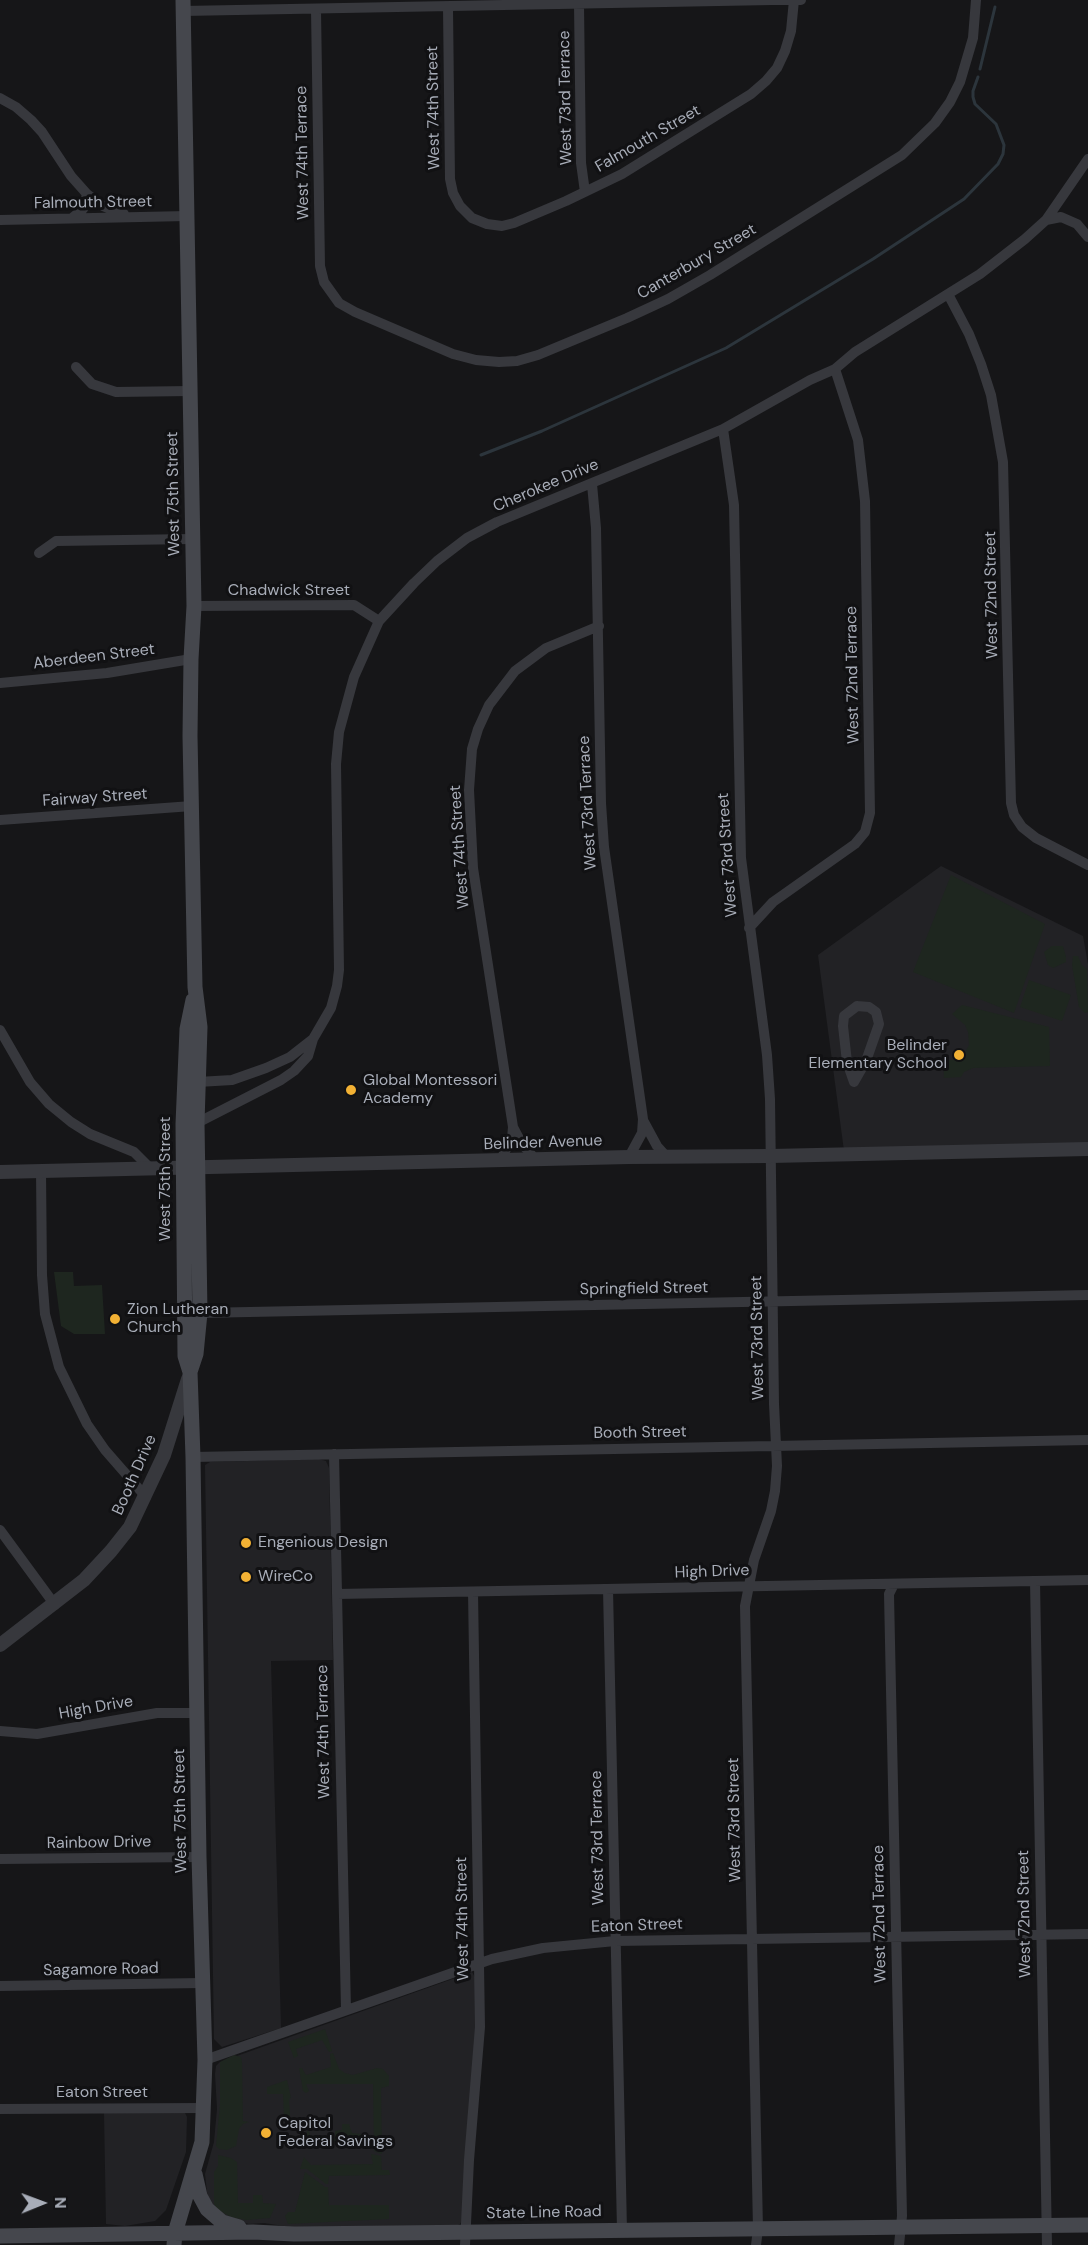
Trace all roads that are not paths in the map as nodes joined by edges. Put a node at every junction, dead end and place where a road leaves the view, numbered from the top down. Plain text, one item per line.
1 (775, 0) edge
2 (794, 0) edge
3 (801, 0) edge
4 (976, 0) edge
5 (694, 1) edge
6 (560, 2) edge
7 (400, 4) edge
8 (579, 4) junction
9 (183, 6) edge
10 (448, 8) junction
11 (316, 10) junction
12 (0, 98) edge
13 (1088, 159) edge
14 (585, 192) junction
15 (87, 194) junction
16 (460, 206) joint
17 (187, 216) junction
18 (129, 217) junction
19 (71, 218) junction
20 (0, 220) edge
21 (1046, 220) junction
22 (1088, 237) edge
23 (331, 293) joint
24 (948, 294) junction
25 (76, 367) dead end
26 (835, 369) junction
27 (190, 391) junction
28 (723, 429) junction
29 (592, 484) junction
30 (192, 539) junction
31 (39, 553) dead end
32 (194, 606) junction
33 (379, 621) junction
34 (599, 626) junction
35 (191, 659) junction
36 (0, 683) edge
37 (192, 806) junction
38 (0, 820) edge
39 (1088, 865) edge
40 (749, 928) junction
41 (195, 987) junction
42 (0, 1030) edge
43 (313, 1040) junction
44 (198, 1082) junction
45 (854, 1082) joint
46 (643, 1119) junction
47 (197, 1123) junction
48 (513, 1127) junction
49 (1088, 1149) edge
50 (666, 1156) junction
51 (771, 1156) junction
52 (629, 1157) junction
53 (536, 1160) junction
54 (500, 1161) junction
55 (191, 1166) junction
56 (149, 1167) junction
57 (41, 1171) junction
58 (0, 1172) edge
59 (1088, 1295) edge
60 (772, 1301) junction
61 (200, 1312) junction
62 (190, 1372) junction
63 (1088, 1440) edge
64 (776, 1446) junction
65 (334, 1454) junction
66 (193, 1457) junction
67 (146, 1497) junction
68 (0, 1530) edge
69 (1088, 1580) edge
70 (1035, 1581) junction
71 (894, 1584) junction
72 (748, 1586) junction
73 (608, 1589) junction
74 (473, 1592) junction
75 (337, 1594) junction
76 (55, 1605) junction
77 (0, 1646) edge
78 (198, 1713) junction
79 (0, 1731) edge
80 (199, 1857) junction
81 (0, 1859) edge
82 (1088, 1934) edge
83 (1040, 1935) junction
84 (896, 1936) junction
85 (752, 1939) junction
86 (615, 1941) junction
87 (479, 1963) junction
88 (202, 1983) junction
89 (0, 1986) edge
90 (346, 2010) junction
91 (205, 2060) junction
92 (204, 2108) junction
93 (0, 2109) edge
94 (194, 2172) junction
95 (1047, 2225) junction
96 (1088, 2225) edge
97 (901, 2228) junction
98 (758, 2229) junction
99 (622, 2230) junction
100 (253, 2232) junction
101 (0, 2236) edge
102 (175, 2239) edge
103 (466, 2239) edge
104 (756, 2245) edge
105 (899, 2245) edge
106 (1047, 2245) edge

1 - 2 street
1 - 5 street
2 - 3 street
2 - 14 street, Falmouth Street
4 - 23 street, Canterbury Street
5 - 8 street
6 - 8 street
6 - 10 street
7 - 10 street
7 - 11 street
8 - 14 street, West 73rd Terrace
9 - 11 street
9 - 17 main road, West 75th Street
10 - 16 street, West 74th Street
11 - 23 street, West 74th Terrace
12 - 15 street
13 - 21 street, Cherokee Drive
14 - 16 street, Falmouth Street
15 - 18 street
15 - 19 street
17 - 18 street, Falmouth Street
17 - 27 main road, West 75th Street
18 - 19 street, Falmouth Street
19 - 20 street, Falmouth Street
21 - 22 street
21 - 24 street, Cherokee Drive
24 - 26 street, Cherokee Drive
24 - 39 street, West 72nd Street
25 - 27 street
26 - 28 street, Cherokee Drive
26 - 40 street, West 72nd Terrace
27 - 30 main road, West 75th Street
28 - 29 street, Cherokee Drive
28 - 40 street, West 73rd Street
29 - 33 street, Cherokee Drive
29 - 34 street, West 73rd Terrace
30 - 31 street
30 - 32 main road, West 75th Street
32 - 33 street, Chadwick Street
32 - 35 main road, West 75th Street
33 - 43 street, Cherokee Drive
34 - 46 street, West 73rd Terrace
34 - 48 street, West 74th Street
35 - 36 street, Aberdeen Street
35 - 37 main road, West 75th Street
37 - 38 street, Fairway Street
37 - 41 main road, West 75th Street
40 - 51 street, West 73rd Street
41 - 44 main road, West 75th Street
41 - 55 main road, West 75th Street
42 - 56 street
43 - 44 street, Cherokee Drive
43 - 47 street, Cherokee Drive
44 - 47 main road, West 75th Street
45 - 45 street
46 - 50 street, West 73rd Terrace
46 - 52 street, West 73rd Terrace
47 - 55 main road, West 75th Street
48 - 53 street, West 74th Street
48 - 54 street, West 74th Street
49 - 51 street, Belinder Avenue
50 - 51 street, Belinder Avenue
50 - 52 street, Belinder Avenue
51 - 60 street, West 73rd Street
52 - 53 street, Belinder Avenue
53 - 54 street, Belinder Avenue
54 - 55 street, Belinder Avenue
55 - 56 street, Belinder Avenue
55 - 61 main road, West 75th Street
55 - 62 main road, West 75th Street
56 - 57 street, Belinder Avenue
57 - 58 street, Belinder Avenue
57 - 67 street
59 - 60 street, Springfield Street
60 - 61 street, Springfield Street
60 - 64 street, West 73rd Street
61 - 62 main road, West 75th Street
62 - 66 main road, West 75th Street
62 - 67 street, Booth Drive
63 - 64 street, Booth Street
64 - 65 street, Booth Street
64 - 72 street, West 73rd Street
65 - 66 street, Booth Street
65 - 75 street, West 74th Terrace
66 - 78 main road, West 75th Street
67 - 76 street, Booth Drive
68 - 76 street
69 - 70 street, High Drive
70 - 71 street, High Drive
70 - 83 street, West 72nd Street
71 - 72 street, High Drive
71 - 84 street, West 72nd Terrace
72 - 73 street, High Drive
72 - 85 street, West 73rd Street
73 - 74 street, High Drive
73 - 86 street, West 73rd Terrace
74 - 75 street, High Drive
74 - 87 street, West 74th Street
75 - 90 street, West 74th Terrace
76 - 77 street, Booth Drive
78 - 79 street, High Drive
78 - 80 main road, West 75th Street
80 - 81 street, Rainbow Drive
80 - 88 main road, West 75th Street
82 - 83 street, Eaton Street
83 - 84 street, Eaton Street
83 - 95 street, West 72nd Street
84 - 85 street, Eaton Street
84 - 97 street, West 72nd Terrace
85 - 86 street, Eaton Street
85 - 98 street, West 73rd Street
86 - 87 street, Eaton Street
86 - 99 street, West 73rd Terrace
87 - 90 street, Eaton Street
87 - 103 street, West 74th Street
88 - 89 street, Sagamore Road
88 - 91 main road, West 75th Street
90 - 91 street, Eaton Street
91 - 92 main road, West 75th Street
92 - 93 street, Eaton Street
92 - 94 main road, West 75th Street
94 - 100 main road
94 - 102 main road, West 75th Street
95 - 96 main road, State Line Road
95 - 97 main road, State Line Road
95 - 106 street, West 72nd Street
97 - 98 main road, State Line Road
97 - 105 street, West 72nd Terrace
98 - 99 main road, State Line Road
98 - 104 street, West 73rd Street
99 - 103 main road, State Line Road
100 - 102 main road, State Line Road
100 - 103 main road, State Line Road
101 - 102 main road, State Line Road

